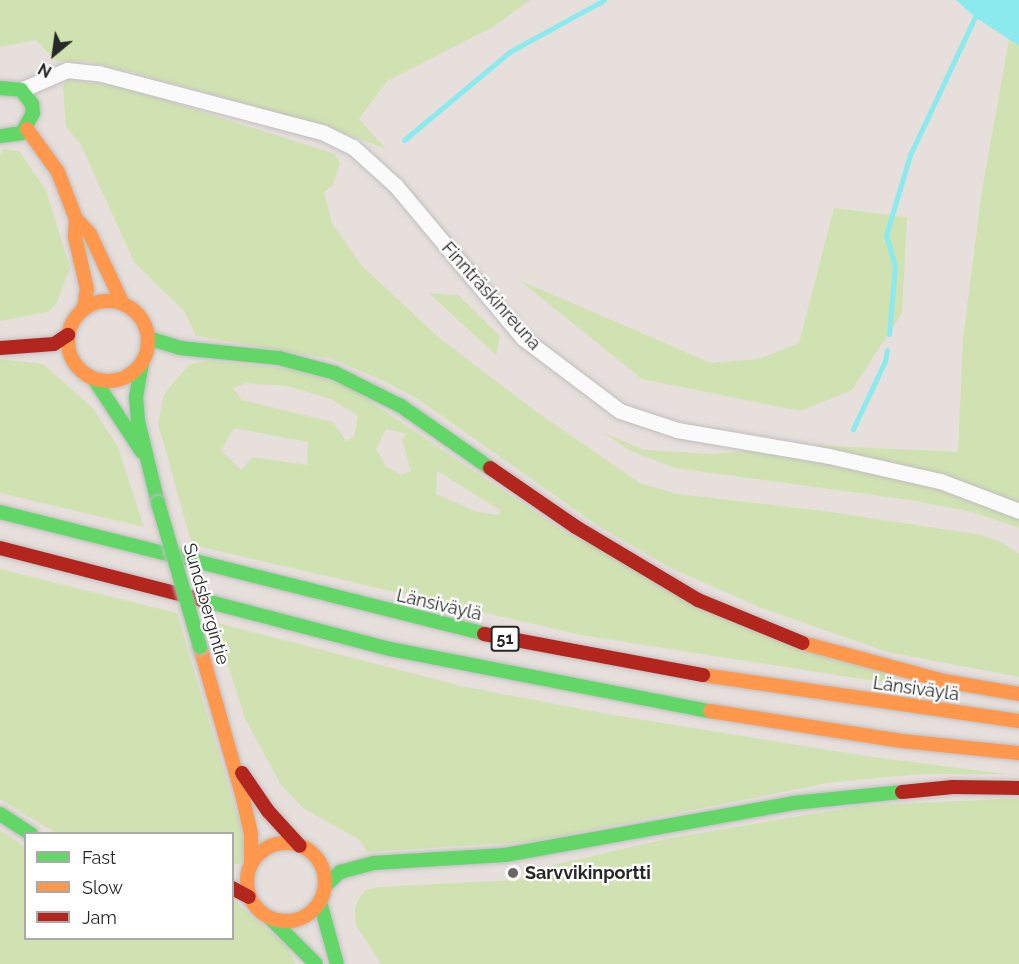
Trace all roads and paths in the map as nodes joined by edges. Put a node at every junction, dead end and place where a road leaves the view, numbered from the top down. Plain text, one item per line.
1 (0, 88) edge
2 (21, 90) junction
3 (27, 129) junction
4 (0, 136) edge
5 (76, 219) junction
6 (123, 304) junction
7 (84, 309) junction
8 (68, 335) junction
9 (148, 338) junction
10 (0, 348) edge
11 (142, 363) junction
12 (93, 379) junction
13 (144, 456) junction
14 (1019, 511) edge
15 (0, 512) edge
16 (0, 548) edge
17 (1019, 694) edge
18 (1019, 722) edge
19 (1019, 753) edge
20 (234, 762) junction
21 (1019, 788) edge
22 (0, 814) edge
23 (27, 832) edge
24 (300, 846) junction
25 (251, 864) junction
26 (325, 886) junction
27 (234, 889) edge
28 (249, 897) junction
29 (320, 902) junction
30 (270, 918) junction
31 (316, 964) edge
32 (337, 964) edge

1 - 2 main road
2 - 3 main road
2 - 14 street, Finnträskinreuna
3 - 4 main road
3 - 5 main road
5 - 6 main road
5 - 7 main road
6 - 7 main road
6 - 9 main road
7 - 8 main road
8 - 10 main road
8 - 12 main road
9 - 11 main road
9 - 17 main road
11 - 12 main road
11 - 13 main road, Sundsbergintie
12 - 13 main road, Sundsbergintie
13 - 20 main road, Sundsbergintie, bridge
15 - 18 main road, Länsiväylä / 51
16 - 19 main road, 51
20 - 24 main road, Sundsbergintie
20 - 25 main road, Sundsbergintie
21 - 26 main road
22 - 23 main road
24 - 25 main road
24 - 26 main road
25 - 28 main road
26 - 29 main road
27 - 28 main road
28 - 30 main road
29 - 30 main road
29 - 32 main road
30 - 31 main road

